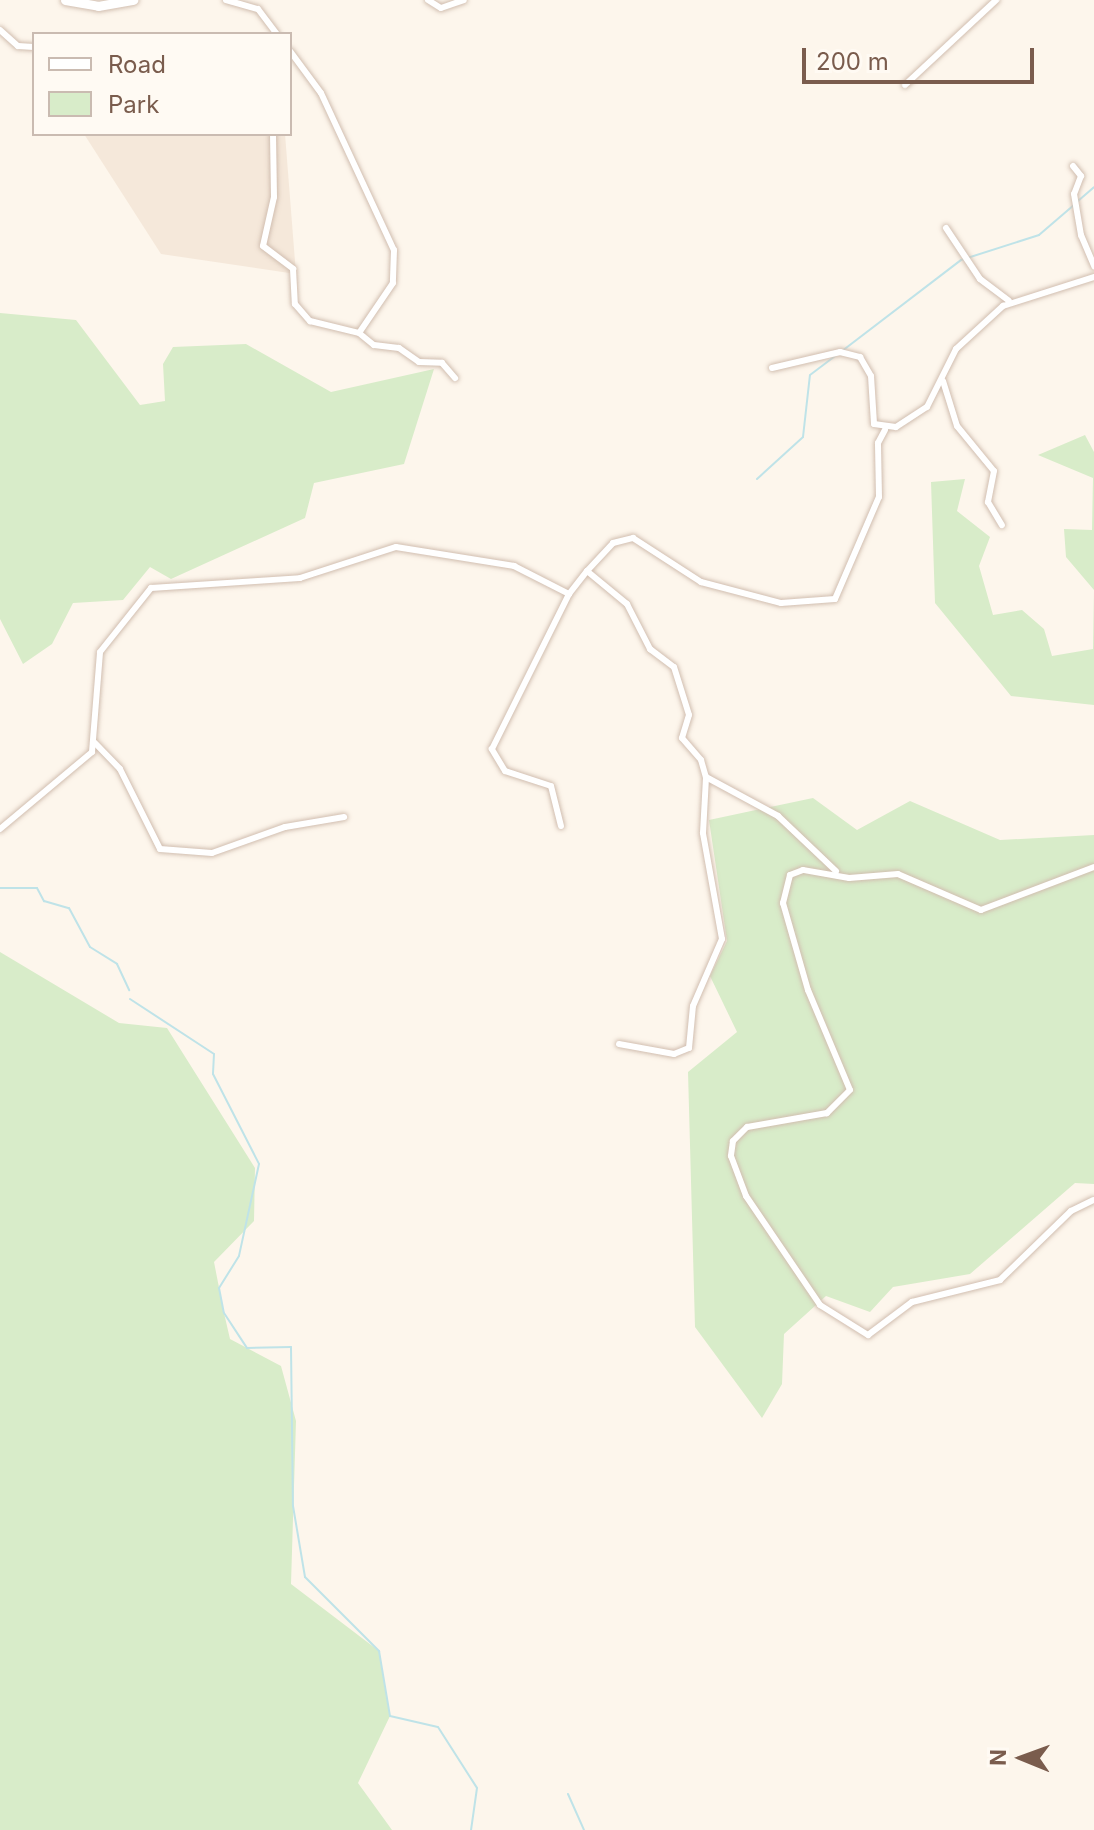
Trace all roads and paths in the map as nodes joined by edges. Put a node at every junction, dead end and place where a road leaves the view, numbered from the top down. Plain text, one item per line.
1 (65, 0) edge
2 (133, 0) edge
3 (226, 0) edge
4 (428, 0) edge
5 (464, 0) edge
6 (996, 0) edge
7 (0, 30) edge
8 (275, 32) edge
9 (32, 47) edge
10 (292, 54) edge
11 (905, 85) dead end
12 (273, 136) edge
13 (1073, 166) dead end
14 (946, 228) dead end
15 (1094, 266) edge
16 (1094, 277) edge
17 (1009, 301) junction
18 (359, 333) junction
19 (772, 368) dead end
20 (943, 377) junction
21 (455, 378) dead end
22 (885, 430) junction
23 (1002, 525) dead end
24 (587, 571) junction
25 (569, 594) junction
26 (95, 743) junction
27 (706, 777) junction
28 (344, 817) dead end
29 (561, 826) dead end
30 (0, 829) edge
31 (1094, 867) edge
32 (836, 871) junction
33 (619, 1044) dead end
34 (1094, 1200) edge

1 - 2 main road
3 - 8 street
4 - 5 street
6 - 11 street
7 - 9 street
10 - 18 street
12 - 18 street
13 - 15 street
14 - 17 street
16 - 17 street
17 - 20 street
18 - 21 street
19 - 22 street
20 - 22 street
20 - 23 street
22 - 24 street
24 - 25 street
24 - 27 street
25 - 26 street
25 - 29 street
26 - 28 street
26 - 30 street
27 - 32 street
27 - 33 street
31 - 32 street
32 - 34 street

